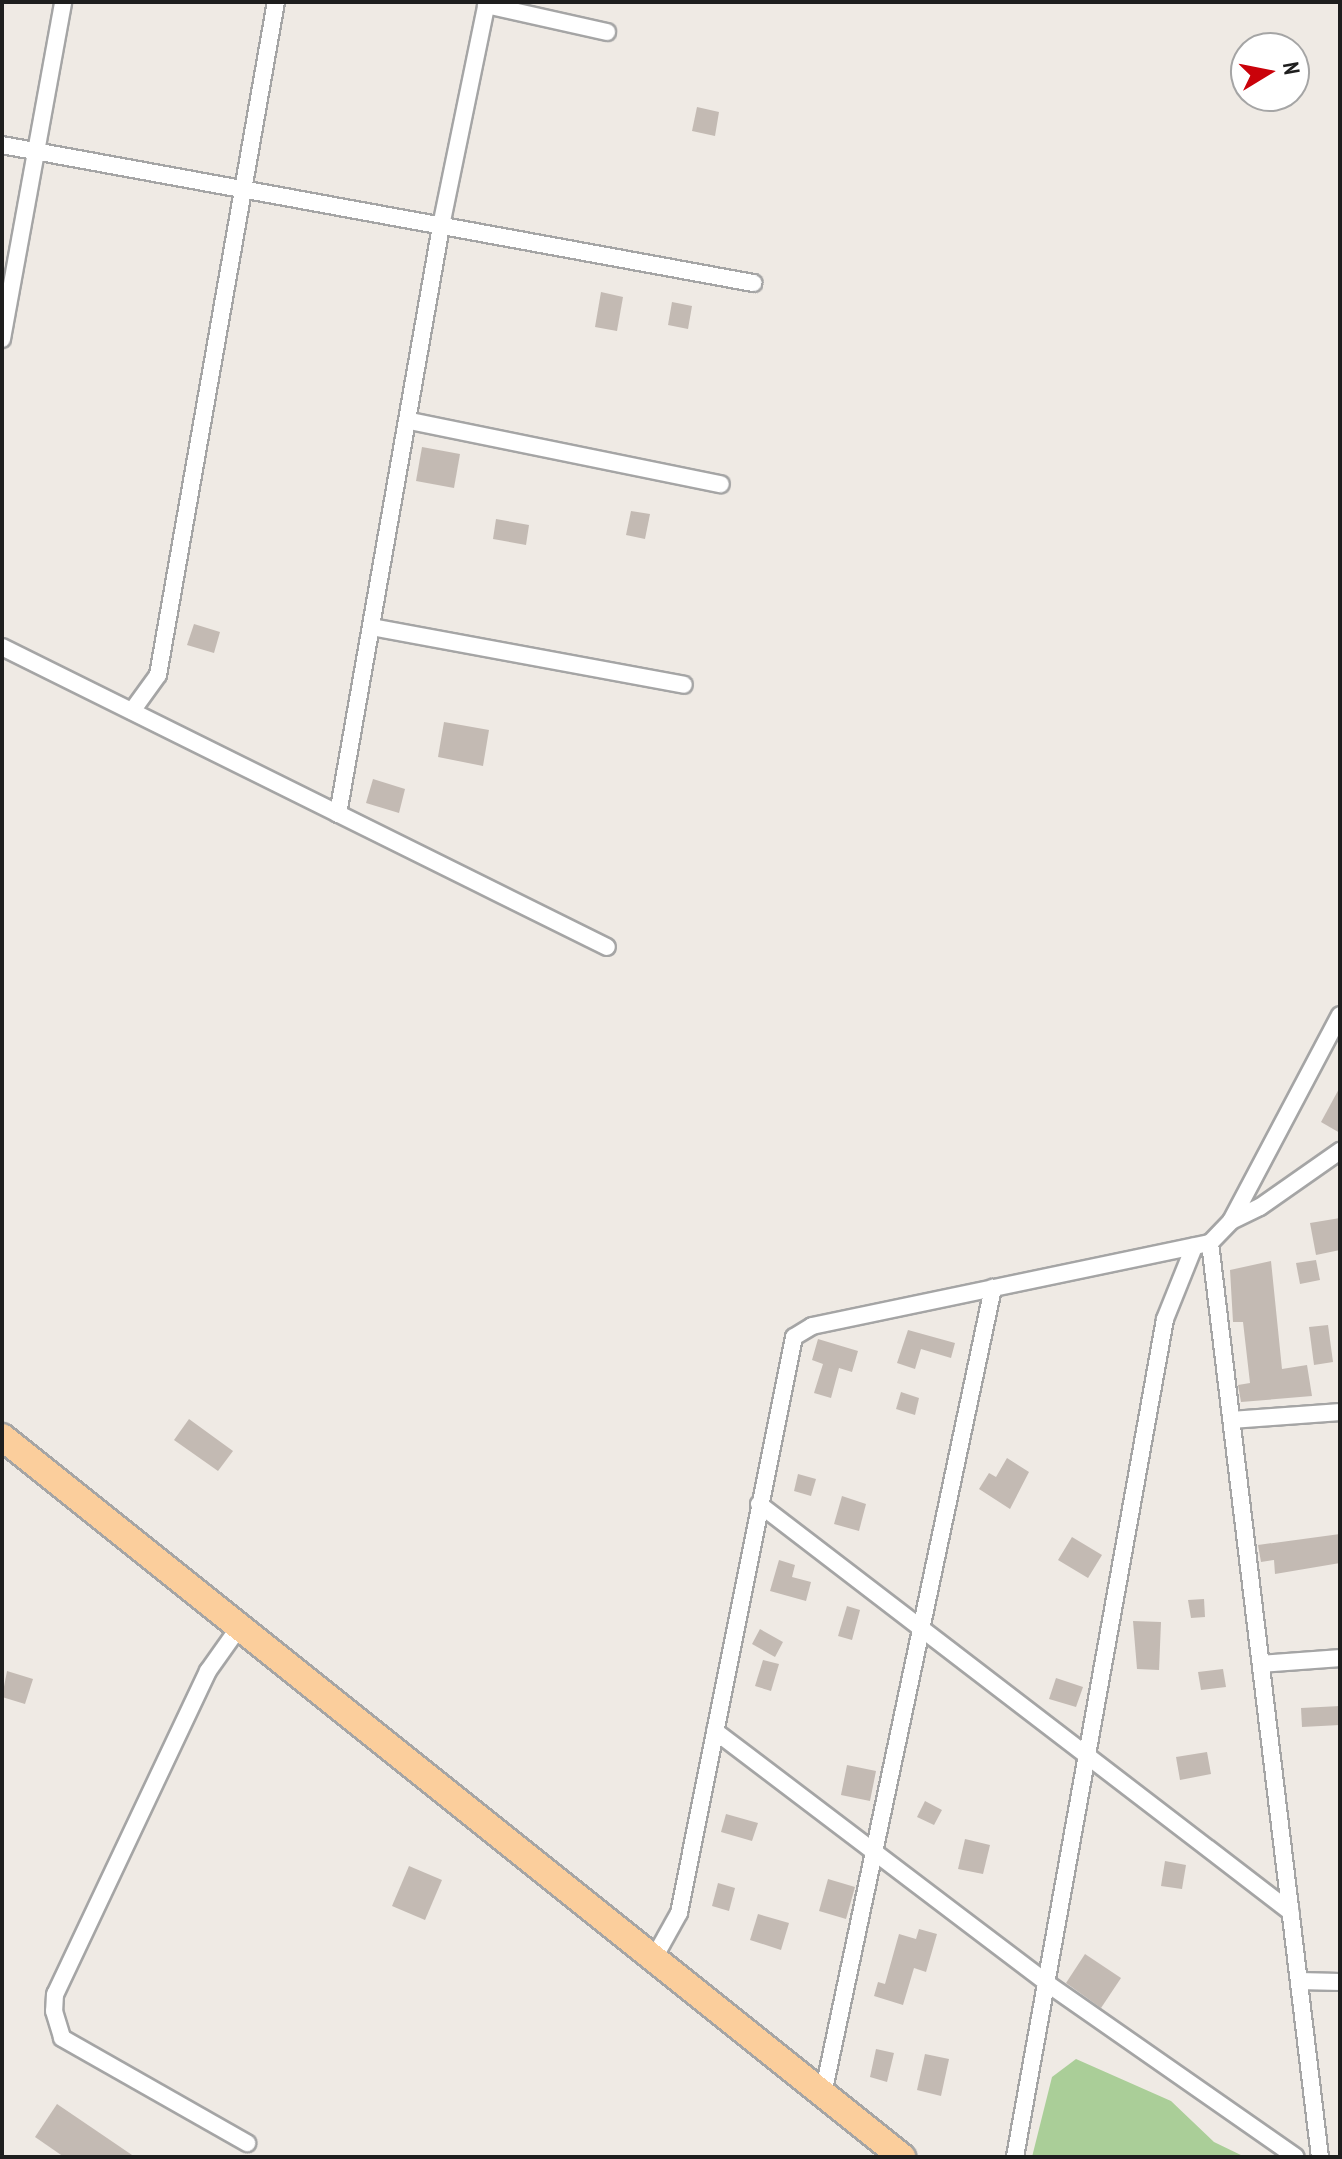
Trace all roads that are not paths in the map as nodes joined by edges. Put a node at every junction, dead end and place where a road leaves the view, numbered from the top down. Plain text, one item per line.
1 (63, 2) edge
2 (276, 2) edge
3 (486, 4) edge
4 (607, 32) dead end
5 (2, 145) edge
6 (33, 151) junction
7 (240, 189) junction
8 (441, 226) junction
9 (753, 283) dead end
10 (2, 339) edge
11 (410, 421) junction
12 (721, 484) dead end
13 (372, 627) junction
14 (2, 647) edge
15 (684, 685) dead end
16 (132, 711) junction
17 (338, 814) junction
18 (607, 947) dead end
19 (1340, 1015) edge
20 (1340, 1151) edge
21 (1231, 1221) junction
22 (1202, 1245) junction
23 (993, 1288) junction
24 (1340, 1412) edge
25 (1232, 1420) junction
26 (2, 1437) edge
27 (759, 1504) junction
28 (240, 1626) junction
29 (921, 1629) junction
30 (1340, 1658) edge
31 (1261, 1664) junction
32 (715, 1731) junction
33 (1088, 1757) junction
34 (874, 1852) junction
35 (1291, 1912) junction
36 (654, 1958) junction
37 (1299, 1981) junction
38 (1340, 1982) edge
39 (1048, 1984) junction
40 (823, 2094) junction
41 (247, 2143) dead end
42 (902, 2157) edge
43 (1015, 2157) edge
44 (1296, 2157) edge
45 (1320, 2157) edge

1 - 6 street
2 - 7 street
3 - 4 street
3 - 8 street
5 - 6 street
6 - 7 street
6 - 10 street
7 - 8 street
7 - 16 street
8 - 9 street
8 - 11 street
11 - 12 street
11 - 13 street
13 - 15 street
13 - 17 street
14 - 16 street
16 - 17 street
17 - 18 street
19 - 21 street
20 - 21 street
21 - 22 street
22 - 23 street
22 - 25 street
22 - 33 street
23 - 27 street
23 - 29 street
24 - 25 street
25 - 31 street
26 - 28 main road
27 - 29 street
27 - 32 street
28 - 36 main road
28 - 41 street
29 - 33 street
29 - 34 street
30 - 31 street
31 - 35 street
32 - 34 street
32 - 36 street
33 - 35 street
33 - 39 street
34 - 39 street
34 - 40 street
35 - 37 street
36 - 40 main road
37 - 38 street
37 - 45 street
39 - 43 street
39 - 44 street
40 - 42 main road

